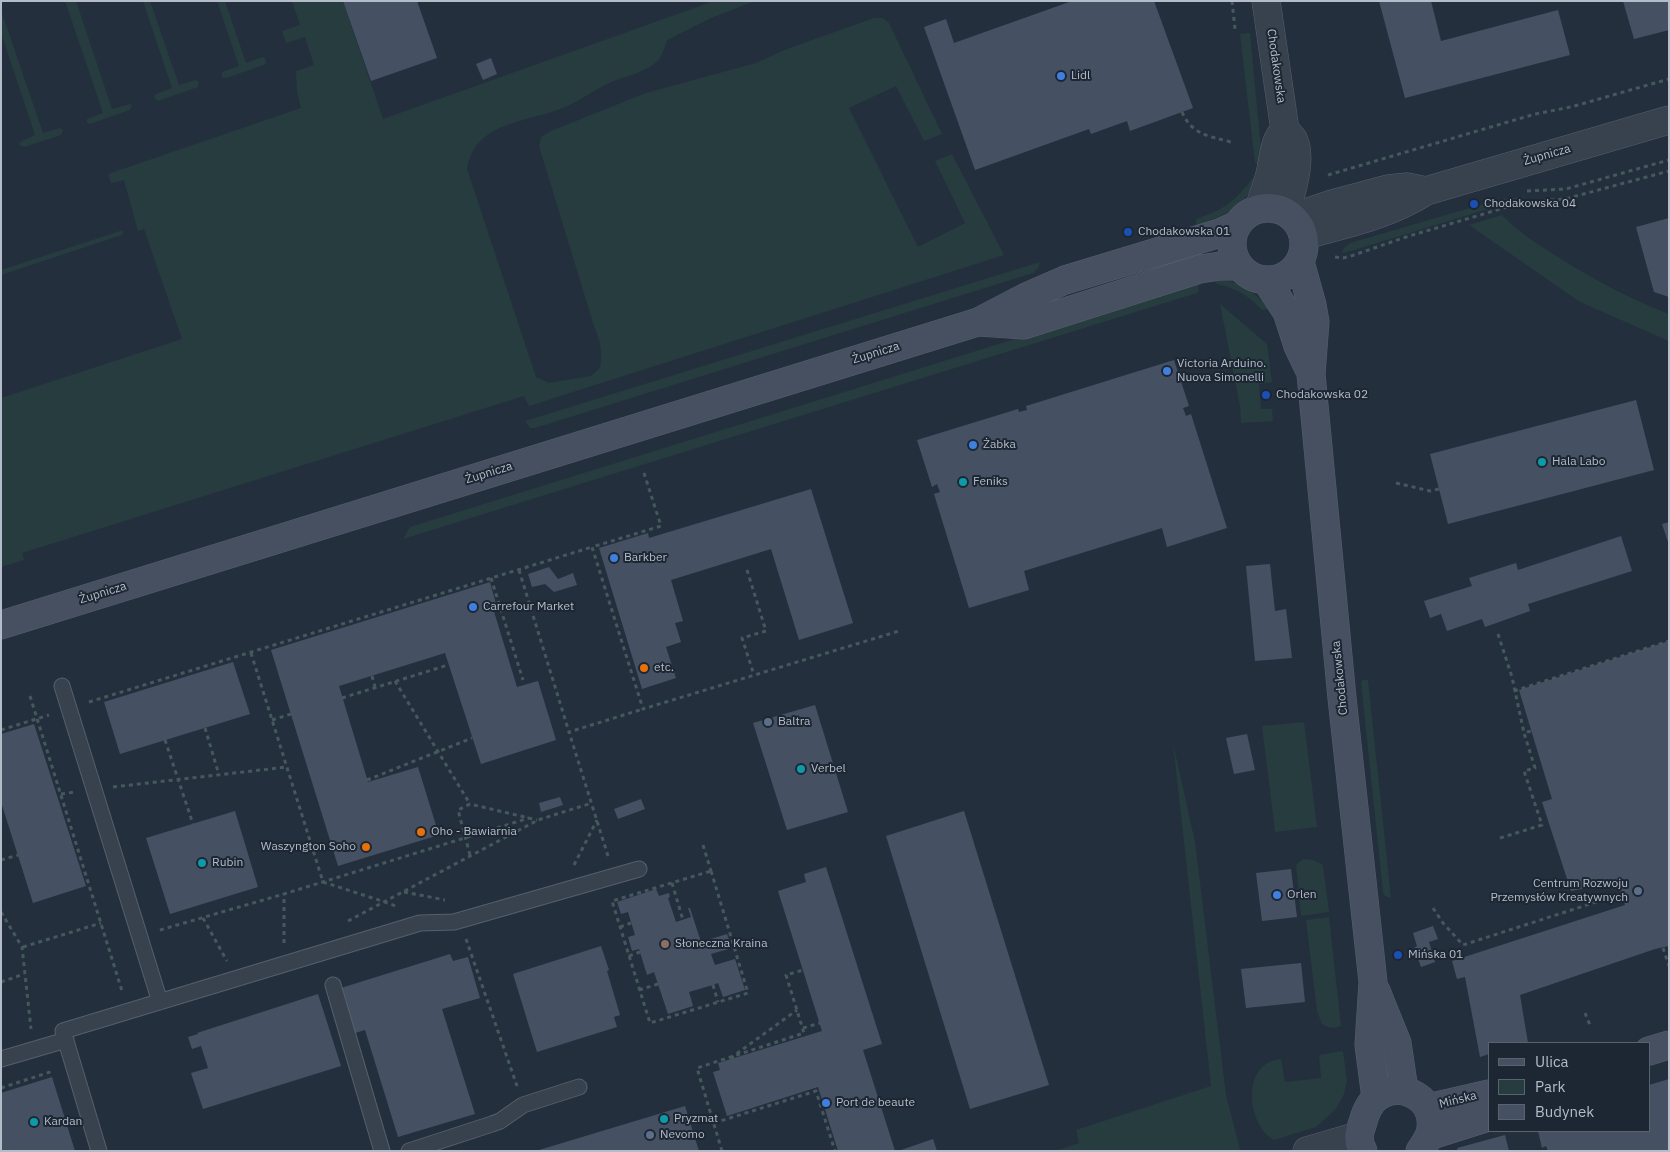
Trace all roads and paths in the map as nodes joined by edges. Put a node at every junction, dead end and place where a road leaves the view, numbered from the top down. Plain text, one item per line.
1 (1232, 1) edge
2 (1266, 1) edge
3 (1235, 29) dead end
4 (1669, 79) edge
5 (1182, 112) dead end
6 (1669, 120) edge
7 (1285, 130) junction
8 (1232, 142) dead end
9 (1669, 160) edge
10 (1669, 170) edge
11 (1320, 179) dead end
12 (1522, 191) dead end
13 (1259, 208) junction
14 (1235, 226) junction
15 (1297, 236) junction
16 (1239, 266) junction
17 (1266, 280) junction
18 (978, 322) junction
19 (1311, 374) junction
20 (644, 473) dead end
21 (1396, 483) dead end
22 (1439, 489) dead end
23 (592, 547) junction
24 (519, 570) junction
25 (747, 570) dead end
26 (491, 578) junction
27 (1, 624) edge
28 (900, 631) dead end
29 (1498, 634) dead end
30 (1669, 641) edge
31 (251, 653) junction
32 (448, 665) dead end
33 (754, 675) junction
34 (372, 676) dead end
35 (523, 680) dead end
36 (395, 681) junction
37 (62, 686) dead end
38 (375, 687) junction
39 (1514, 691) junction
40 (30, 696) dead end
41 (342, 698) dead end
42 (69, 708) junction
43 (643, 709) junction
44 (291, 714) dead end
45 (37, 718) junction
46 (272, 720) junction
47 (205, 728) dead end
48 (1, 730) edge
49 (1531, 731) dead end
50 (570, 732) junction
51 (1524, 733) junction
52 (472, 738) dead end
53 (165, 740) dead end
54 (438, 752) junction
55 (287, 767) junction
56 (219, 775) junction
57 (178, 779) junction
58 (368, 780) dead end
59 (95, 789) junction
60 (61, 794) junction
61 (592, 803) junction
62 (470, 804) junction
63 (529, 818) junction
64 (597, 819) junction
65 (538, 820) junction
66 (193, 824) dead end
67 (465, 838) junction
68 (1500, 838) dead end
69 (703, 845) dead end
70 (18, 855) dead end
71 (470, 855) junction
72 (1, 860) edge
73 (639, 869) dead end
74 (711, 871) junction
75 (614, 876) junction
76 (323, 882) junction
77 (672, 883) junction
78 (561, 891) junction
79 (284, 894) junction
80 (1621, 894) dead end
81 (385, 902) junction
82 (1433, 908) dead end
83 (1, 912) edge
84 (203, 918) junction
85 (684, 920) dead end
86 (101, 923) junction
87 (345, 923) dead end
88 (434, 923) junction
89 (631, 924) dead end
90 (620, 927) junction
91 (140, 936) junction
92 (22, 948) junction
93 (1664, 948) dead end
94 (284, 949) dead end
95 (640, 952) dead end
96 (629, 956) junction
97 (1669, 966) edge
98 (231, 967) dead end
99 (803, 970) dead end
100 (24, 974) junction
101 (1, 982) edge
102 (1373, 982) junction
103 (658, 984) dead end
104 (333, 985) dead end
105 (712, 985) dead end
106 (639, 990) junction
107 (160, 1002) junction
108 (718, 1002) junction
109 (797, 1010) junction
110 (128, 1012) junction
111 (1585, 1013) dead end
112 (820, 1022) dead end
113 (1590, 1025) dead end
114 (803, 1028) junction
115 (66, 1040) junction
116 (1669, 1045) edge
117 (33, 1050) junction
118 (1650, 1051) edge
119 (732, 1058) junction
120 (1, 1059) edge
121 (73, 1065) junction
122 (36, 1076) junction
123 (578, 1087) dead end
124 (1, 1088) edge
125 (1404, 1090) junction
126 (1488, 1094) edge
127 (1376, 1098) junction
128 (523, 1104) junction
129 (1428, 1108) junction
130 (1488, 1117) edge
131 (714, 1124) junction
132 (1425, 1143) edge
133 (1360, 1144) edge
134 (98, 1151) edge
135 (382, 1151) edge
136 (410, 1151) edge
137 (722, 1151) edge
138 (835, 1151) edge
139 (1308, 1151) edge

1 - 3 path
2 - 7 street, Chodakowska
4 - 11 path
5 - 8 path
6 - 15 street, Żupnicza
7 - 13 street
7 - 15 street, Chodakowska
9 - 12 path
10 - 15 path
13 - 14 street
13 - 15 street
14 - 16 street
14 - 18 street, Żupnicza
15 - 17 street
15 - 19 street, Chodakowska
16 - 17 street
16 - 18 street, Żupnicza
17 - 19 street, Chodakowska
18 - 27 street, Żupnicza
19 - 102 street, Chodakowska
20 - 23 path
21 - 22 path
23 - 24 path
23 - 43 path
24 - 26 path
24 - 50 path
25 - 33 path
26 - 31 path
26 - 35 path
28 - 33 path
29 - 39 path
30 - 39 path
31 - 42 path
31 - 46 path
32 - 36 path
33 - 43 path
34 - 38 path
36 - 38 path
36 - 54 path
37 - 42 lane
38 - 41 path
39 - 51 path
40 - 45 path
42 - 45 path
42 - 59 lane
43 - 50 path
44 - 46 path
45 - 48 path
45 - 60 path
46 - 55 path
47 - 56 path
49 - 51 path
50 - 61 path
51 - 68 path
52 - 54 path
53 - 57 path
54 - 58 path
54 - 62 path
55 - 56 path
55 - 76 path
56 - 57 path
57 - 59 path
57 - 66 path
59 - 60 path
59 - 91 lane
60 - 86 path
61 - 64 path
61 - 65 path
62 - 63 path
62 - 67 path
63 - 65 path
63 - 67 path
64 - 75 path
64 - 78 path
65 - 71 path
67 - 71 path
67 - 76 path
69 - 74 path
70 - 72 path
71 - 81 path
73 - 75 lane
74 - 77 path
74 - 108 path
75 - 78 lane
76 - 79 path
76 - 81 path
77 - 85 path
77 - 90 path
78 - 88 lane
79 - 84 path
79 - 94 path
80 - 82 path
81 - 87 path
81 - 88 path
83 - 92 path
84 - 91 path
84 - 98 path
86 - 92 path
86 - 110 path
88 - 107 lane
88 - 128 path
89 - 90 path
90 - 96 path
91 - 107 lane
92 - 100 path
93 - 97 path
95 - 96 path
96 - 106 path
99 - 109 path
100 - 101 path
100 - 117 path
102 - 125 street, Chodakowska
102 - 127 street, Chodakowska
103 - 106 path
104 - 135 lane
105 - 108 path
106 - 108 path
107 - 110 lane
109 - 114 path
109 - 119 path
110 - 115 lane
111 - 113 path
112 - 114 path
114 - 119 path
115 - 117 lane
115 - 121 lane
116 - 118 street
117 - 120 lane
117 - 122 path
119 - 131 path
121 - 122 path
121 - 134 lane
122 - 124 path
123 - 128 lane
125 - 127 street
125 - 129 street
126 - 129 street, Mińska
127 - 133 street
128 - 136 lane
129 - 132 street
130 - 132 street, Mińska
131 - 137 path
131 - 138 path
133 - 139 street

